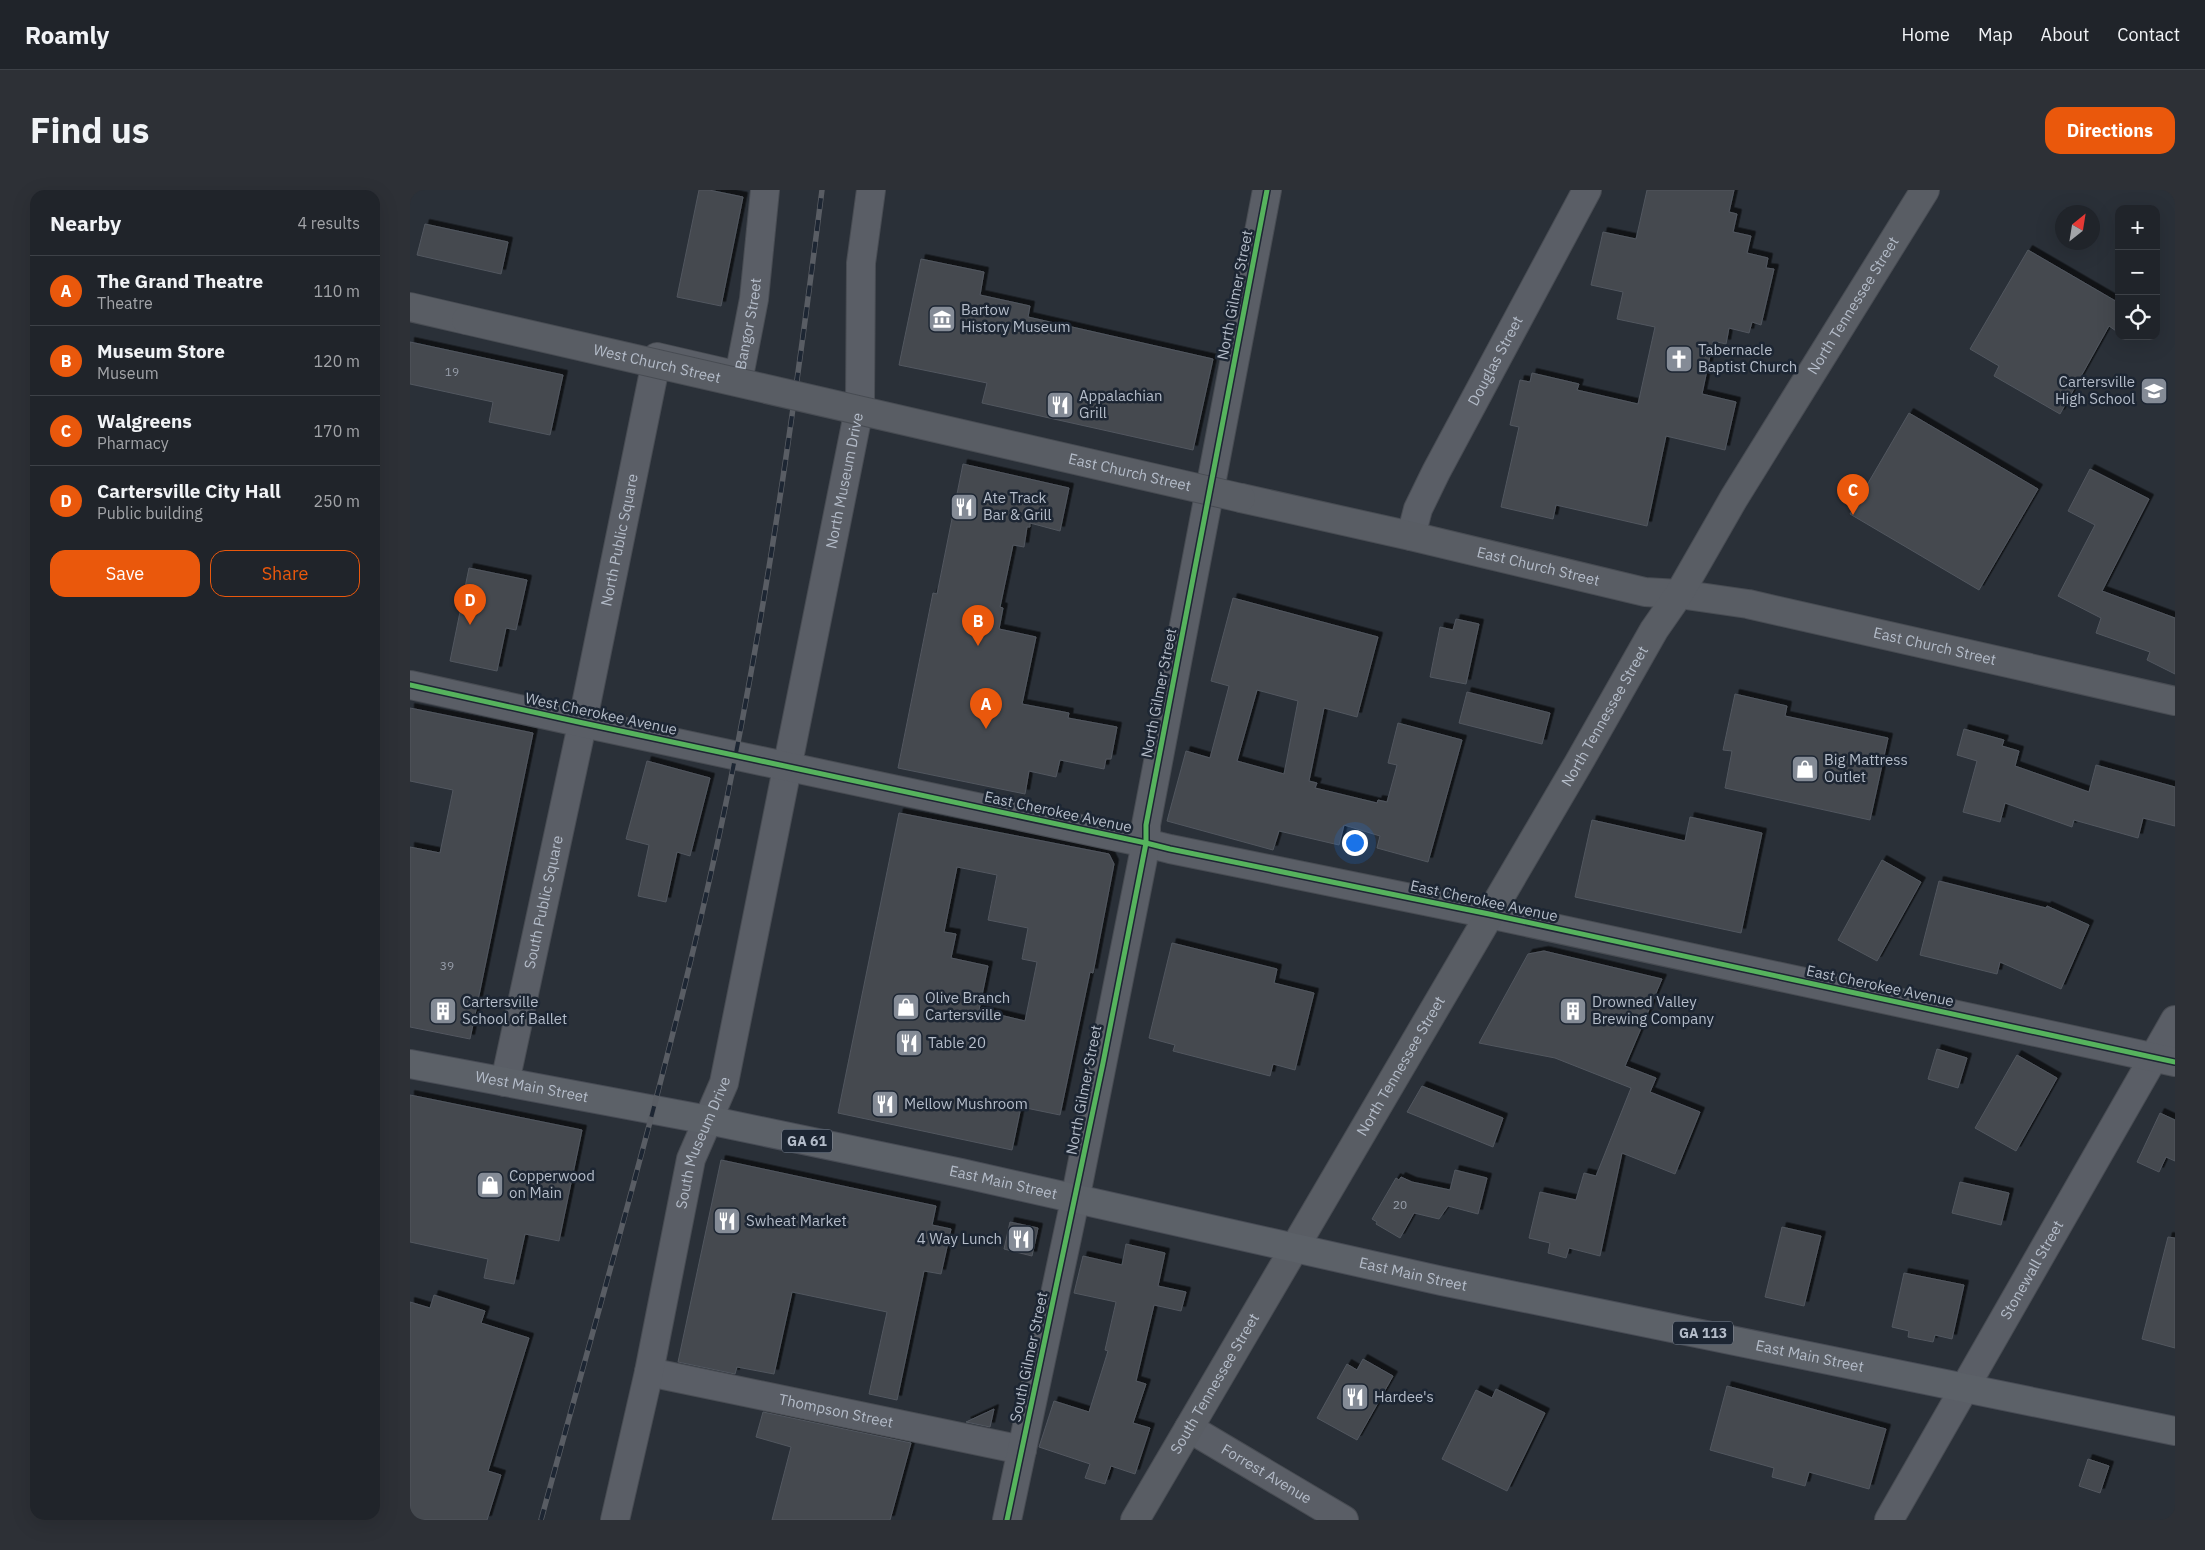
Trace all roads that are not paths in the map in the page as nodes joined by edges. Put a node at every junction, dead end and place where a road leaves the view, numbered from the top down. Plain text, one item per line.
1 (766, 190) edge
2 (871, 190) edge
3 (1267, 190) edge
4 (1587, 190) edge
5 (1926, 190) edge
6 (410, 307) edge
7 (657, 357) joint
8 (860, 404) junction
9 (905, 420) joint
10 (1211, 485) junction
11 (1411, 536) junction
12 (1679, 594) junction
13 (410, 685) edge
14 (2175, 701) edge
15 (583, 723) junction
16 (787, 767) junction
17 (1146, 842) junction
18 (1488, 914) junction
19 (2175, 1020) edge
20 (2164, 1060) edge
21 (410, 1064) edge
22 (505, 1082) junction
23 (652, 1110) joint
24 (708, 1120) junction
25 (1075, 1200) junction
26 (1295, 1248) junction
27 (649, 1372) junction
28 (1965, 1387) junction
29 (1188, 1428) junction
30 (2175, 1432) edge
31 (1022, 1450) junction
32 (615, 1520) edge
33 (1007, 1520) edge
34 (1135, 1520) edge
35 (1344, 1520) edge
36 (1889, 1520) edge

1 - 7 street, Bangor Street
2 - 8 street, North Museum Drive
3 - 10 street, North Gilmer Street
4 - 11 street, Douglas Street
5 - 12 main road, North Tennessee Street
6 - 9 main road, West Church Street, bridge
7 - 15 street, North Public Square
8 - 10 street, East Church Street
8 - 16 street, North Museum Drive
9 - 11 main road, East Church Street, bridge
10 - 17 street, North Gilmer Street
11 - 12 main road, East Church Street
12 - 14 main road, East Church Street
12 - 18 main road, North Tennessee Street
13 - 15 street, West Cherokee Avenue
15 - 16 street, West Cherokee Avenue
15 - 22 street, South Public Square
16 - 17 street, East Cherokee Avenue
16 - 24 street, South Museum Drive
17 - 18 street, East Cherokee Avenue
17 - 25 street, North Gilmer Street
18 - 20 street, East Cherokee Avenue
18 - 26 main road, North Tennessee Street
19 - 20 street, Stonewall Street
20 - 28 street, Stonewall Street
21 - 22 main road, West Main Street / GA 61
22 - 23 main road, West Main Street / GA 61
23 - 24 main road, East Main Street / GA 61
24 - 25 main road, East Main Street / GA 61
24 - 27 street, South Museum Drive
25 - 26 main road, East Main Street / GA 61
25 - 31 street, South Gilmer Street
26 - 28 main road, East Main Street / GA 113
26 - 29 main road, South Tennessee Street
27 - 31 street, Thompson Street
27 - 32 street, South Museum Drive
28 - 30 main road, East Main Street / GA 113
28 - 36 street, Stonewall Street
29 - 34 main road, South Tennessee Street
29 - 35 street, Forrest Avenue
31 - 33 street, South Gilmer Street

